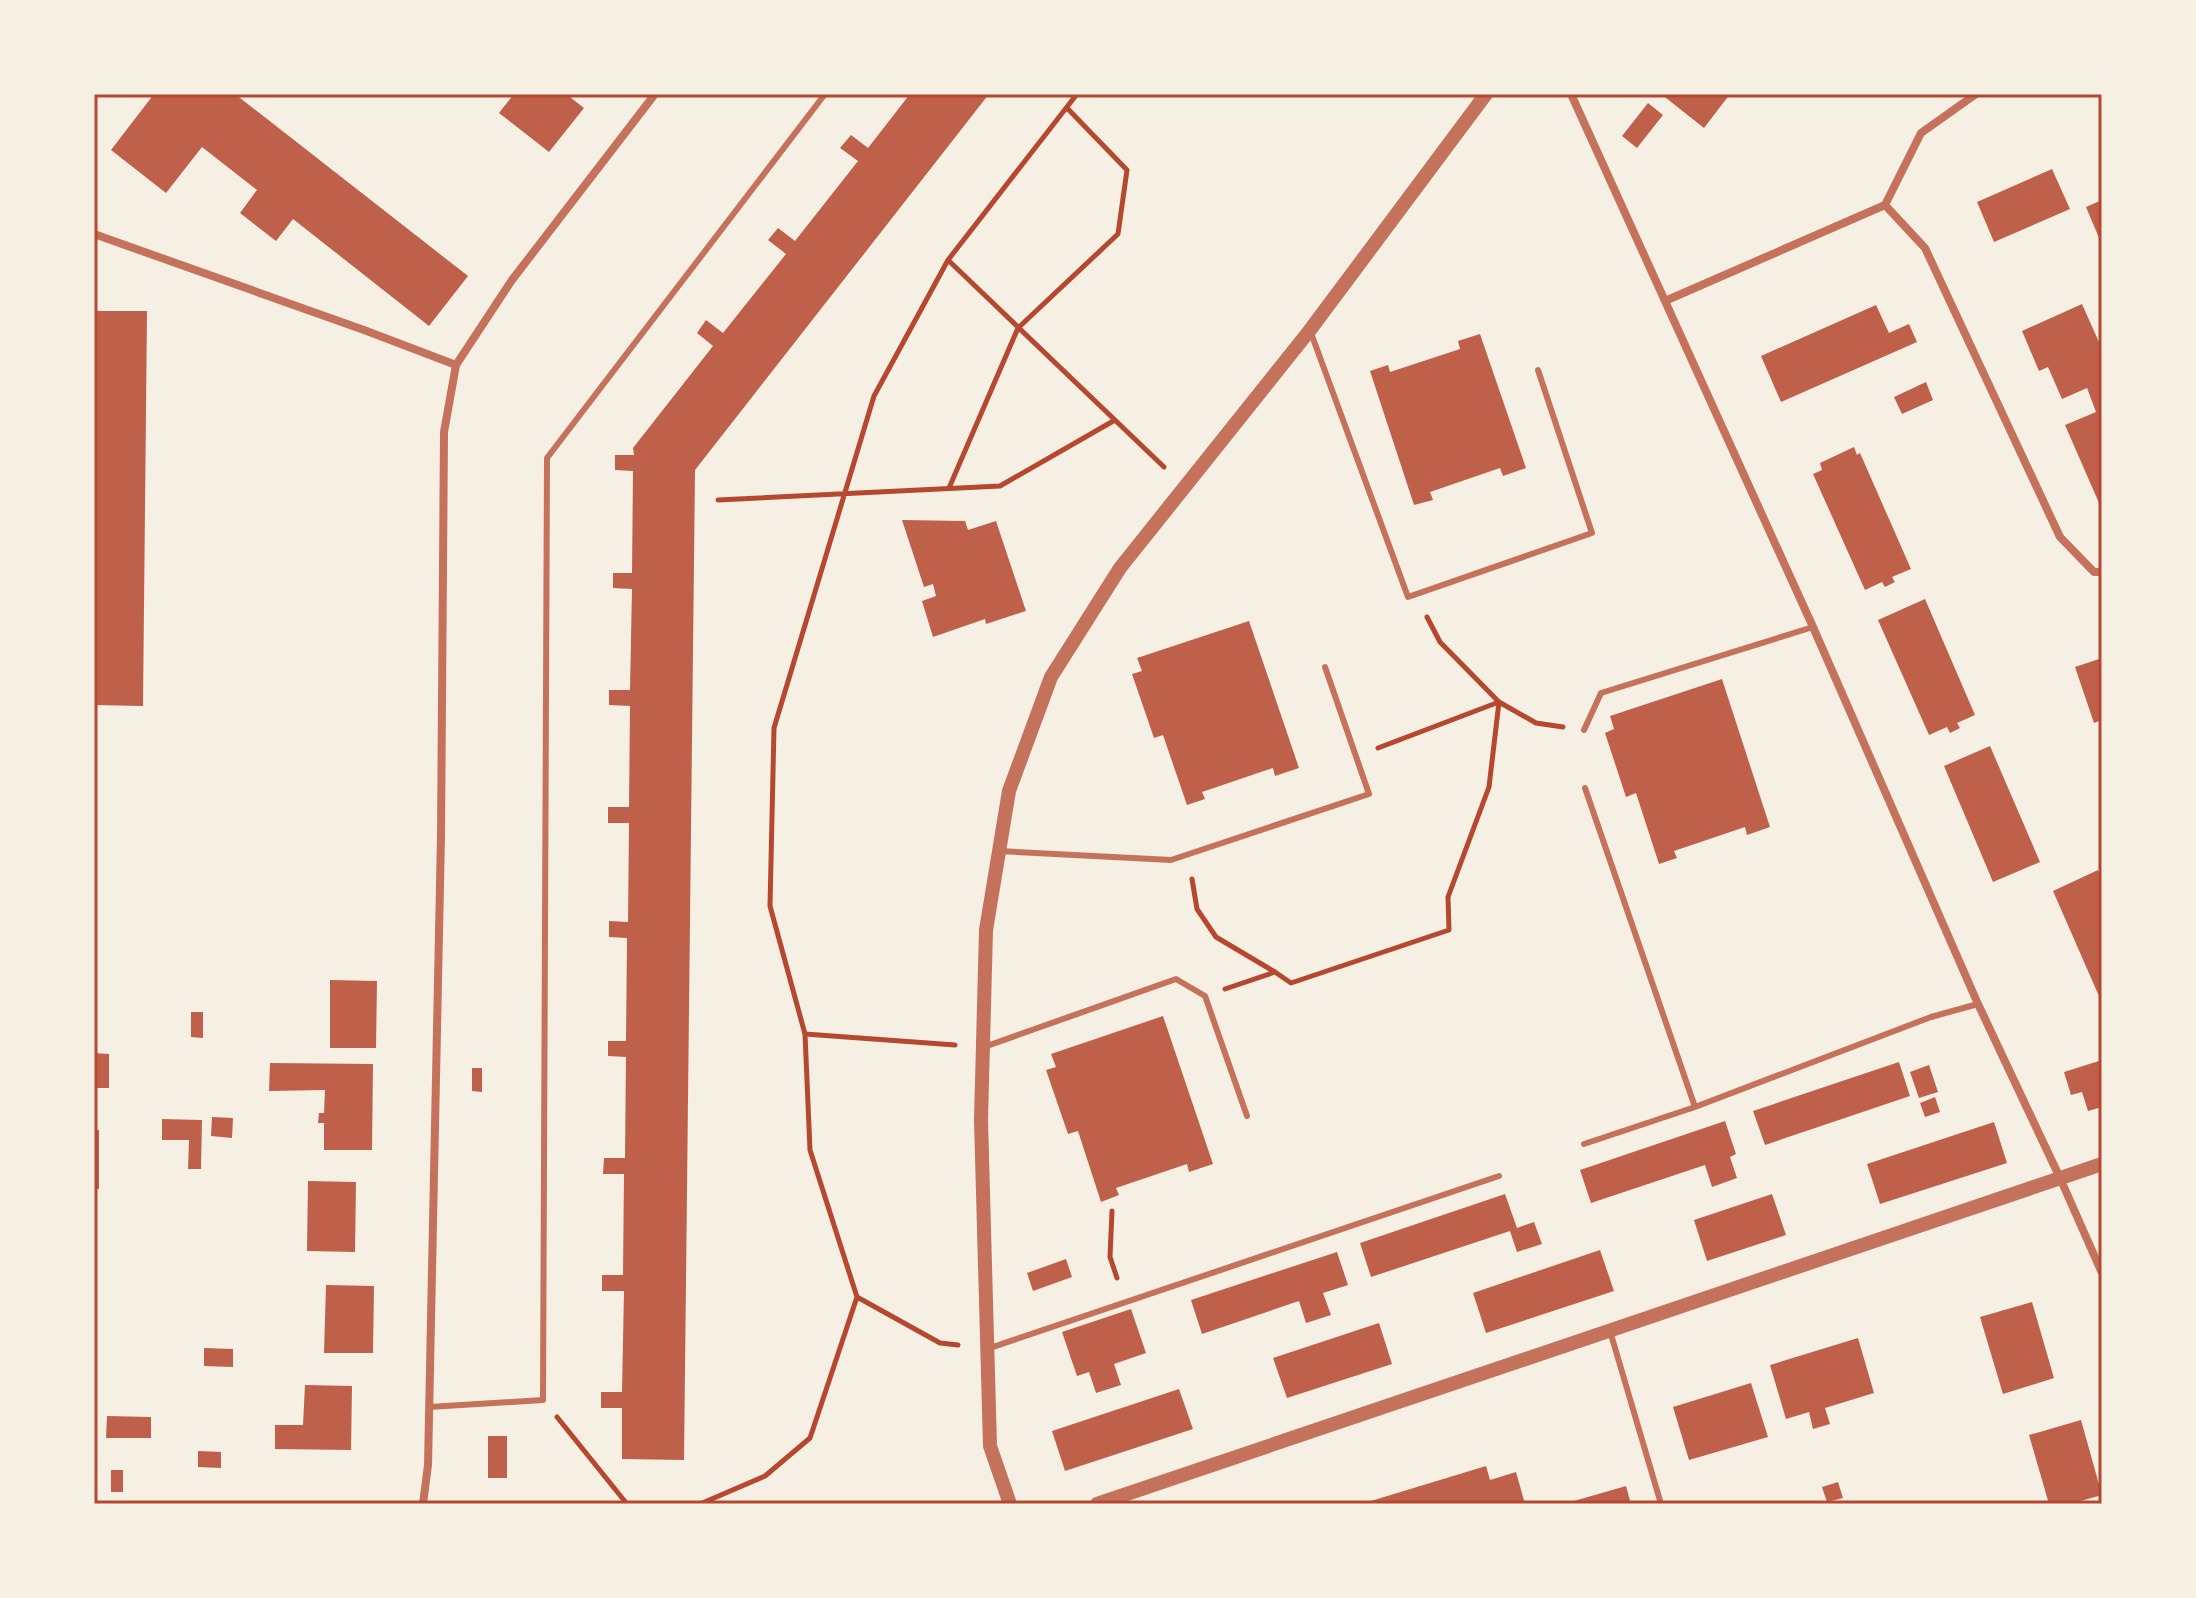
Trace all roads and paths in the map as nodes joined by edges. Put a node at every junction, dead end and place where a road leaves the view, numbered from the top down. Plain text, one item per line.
1 (655, 94) edge
2 (825, 94) edge
3 (1077, 94) edge
4 (1486, 94) edge
5 (1571, 94) edge
6 (1976, 94) edge
7 (1067, 108) junction
8 (1885, 205) junction
9 (94, 234) edge
10 (948, 260) junction
11 (1665, 301) junction
12 (1018, 328) junction
13 (1310, 330) junction
14 (456, 365) junction
15 (1538, 370) dead end
16 (1115, 420) junction
17 (1185, 487) junction
18 (949, 488) junction
19 (845, 493) junction
20 (718, 500) dead end
21 (2102, 572) edge
22 (1416, 594) junction
23 (1813, 627) junction
24 (1325, 667) dead end
25 (1499, 702) junction
26 (1584, 730) dead end
27 (1356, 756) junction
28 (1585, 788) dead end
29 (999, 851) junction
30 (1187, 854) junction
31 (1275, 972) junction
32 (1205, 996) junction
33 (1978, 1004) junction
34 (805, 1034) junction
35 (982, 1047) junction
36 (1695, 1107) junction
37 (1247, 1116) dead end
38 (1584, 1144) dead end
39 (2102, 1164) edge
40 (1499, 1176) dead end
41 (2060, 1178) junction
42 (1112, 1211) dead end
43 (2102, 1273) edge
44 (857, 1297) junction
45 (1125, 1302) junction
46 (1610, 1331) junction
47 (987, 1349) junction
48 (543, 1400) junction
49 (429, 1407) junction
50 (423, 1504) edge
51 (627, 1504) edge
52 (700, 1504) edge
53 (1010, 1504) edge
54 (1097, 1504) edge
55 (1661, 1504) edge

1 - 14 street
2 - 48 lane
3 - 7 path
4 - 13 street
5 - 11 street
6 - 8 street
7 - 10 path
7 - 12 path
8 - 11 street
8 - 21 street
9 - 14 street
10 - 12 path
10 - 19 path
11 - 23 street
12 - 16 path
12 - 18 path
13 - 17 street
13 - 22 lane
14 - 49 street
15 - 22 lane
16 - 17 path
16 - 18 path
17 - 29 street
18 - 19 path
19 - 20 path
19 - 34 path
22 - 25 path
23 - 26 lane
23 - 33 street
24 - 27 lane
25 - 27 path
25 - 31 path
27 - 30 lane
28 - 36 lane
29 - 30 lane
29 - 35 street
30 - 31 path
31 - 32 path
32 - 35 lane
32 - 37 lane
33 - 36 lane
33 - 41 street
34 - 35 path
34 - 44 path
35 - 47 street
36 - 38 lane
39 - 41 street
40 - 45 lane
41 - 43 street
41 - 46 street
42 - 45 path
44 - 47 path
44 - 52 path
45 - 47 lane
46 - 54 street
46 - 55 lane
47 - 53 street
48 - 49 lane
48 - 51 path
49 - 50 street

